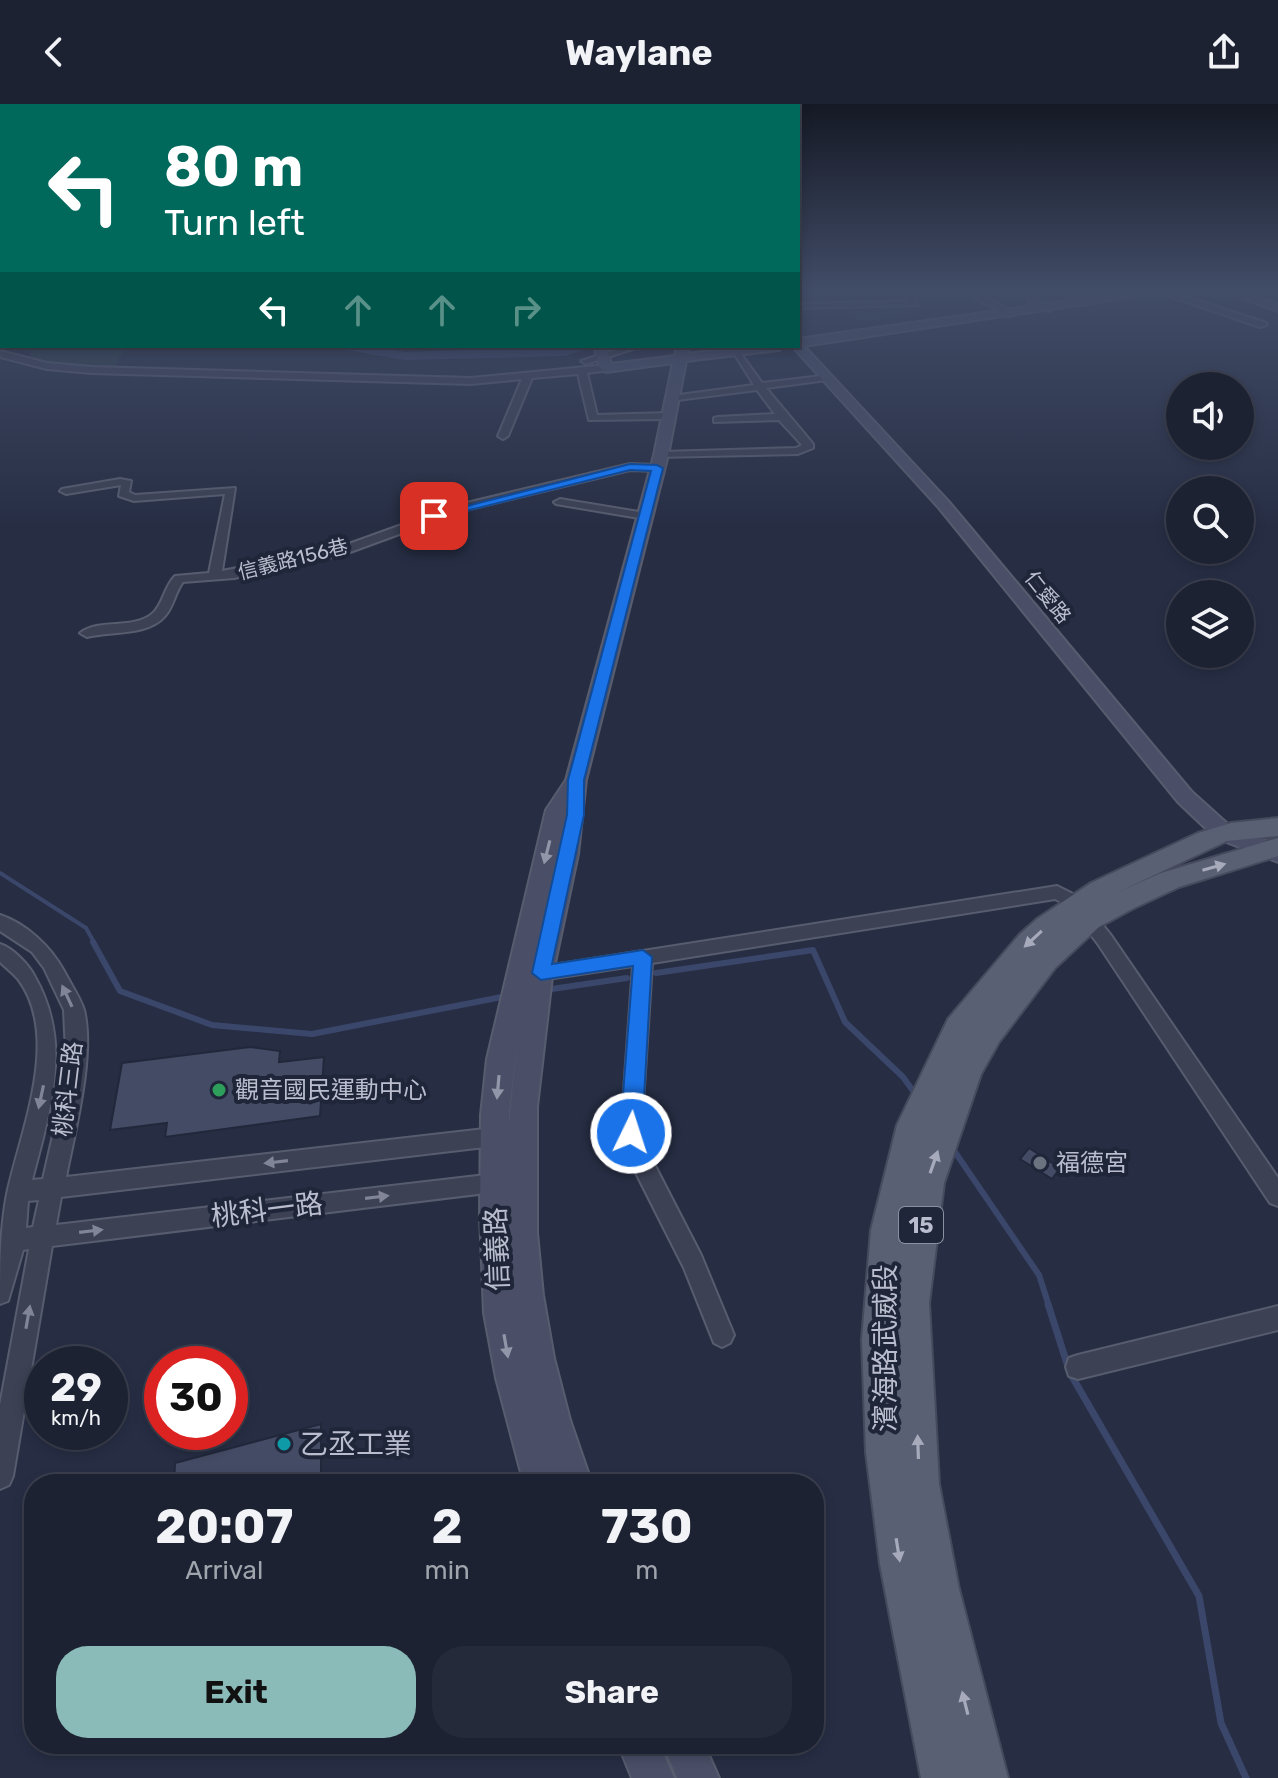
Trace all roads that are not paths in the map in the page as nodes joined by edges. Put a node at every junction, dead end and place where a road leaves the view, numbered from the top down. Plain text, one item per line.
1 (90, 369) edge
2 (562, 369) edge
3 (678, 369) edge
4 (748, 369) edge
5 (820, 369) edge
6 (582, 372) dead end
7 (528, 376) junction
8 (827, 377) junction
9 (760, 386) junction
10 (670, 408) junction
11 (782, 417) junction
12 (718, 420) dead end
13 (503, 436) dead end
14 (659, 462) junction
15 (66, 491) dead end
16 (560, 502) dead end
17 (645, 516) junction
18 (215, 576) junction
19 (87, 633) dead end
20 (1224, 833) junction
21 (1276, 848) edge
22 (1082, 911) junction
23 (0, 922) edge
24 (0, 951) edge
25 (643, 957) junction
26 (528, 992) junction
27 (508, 1136) junction
28 (507, 1183) junction
29 (54, 1188) junction
30 (18, 1192) junction
31 (1278, 1196) edge
32 (42, 1237) junction
33 (14, 1240) junction
34 (0, 1293) edge
35 (1278, 1318) edge
36 (722, 1335) dead end
37 (1078, 1367) dead end
38 (539, 1474) edge
39 (570, 1474) edge
40 (0, 1476) edge
41 (642, 1754) edge
42 (687, 1754) edge
43 (653, 1778) edge
44 (698, 1778) edge
45 (945, 1778) edge
46 (984, 1778) edge

1 - 7 street
2 - 7 street
3 - 10 street, 信義路
4 - 9 street
5 - 8 street, 仁愛路
6 - 10 street
7 - 13 street
8 - 9 street
8 - 20 street, 仁愛路
9 - 10 street
9 - 11 street
10 - 14 street, 信義路
11 - 12 street
11 - 14 street, 信義路156巷
14 - 17 street, 信義路
14 - 18 street, 信義路156巷
15 - 18 street
16 - 17 street
17 - 26 street, 信義路
18 - 19 street, 信義路156巷
20 - 21 main road, 濱海路武威段 / 15
20 - 22 main road, 濱海路武威段 / 15
22 -> 21 main road, 濱海路武威段 / 15
22 - 25 street
22 - 31 street
22 -> 45 main road, 濱海路武威段 / 15
46 -> 22 main road, 濱海路武威段 / 15
29 -> 23 street, 桃科三路
24 -> 30 street, 桃科三路
25 - 26 street
25 - 36 street
26 - 27 street, 信義路
27 - 28 street, 信義路
27 -> 29 street, 桃科一路
32 -> 28 street, 桃科一路
28 -> 38 street, 信義路
28 - 39 street, 信義路
29 - 30 street, 桃科一路
29 - 32 street, 桃科三路
30 - 33 street, 桃科三路
32 - 33 street, 桃科一路
40 -> 32 street, 桃科三路
33 - 34 street, 桃科三路
35 - 37 street
41 - 43 street
42 - 44 street

